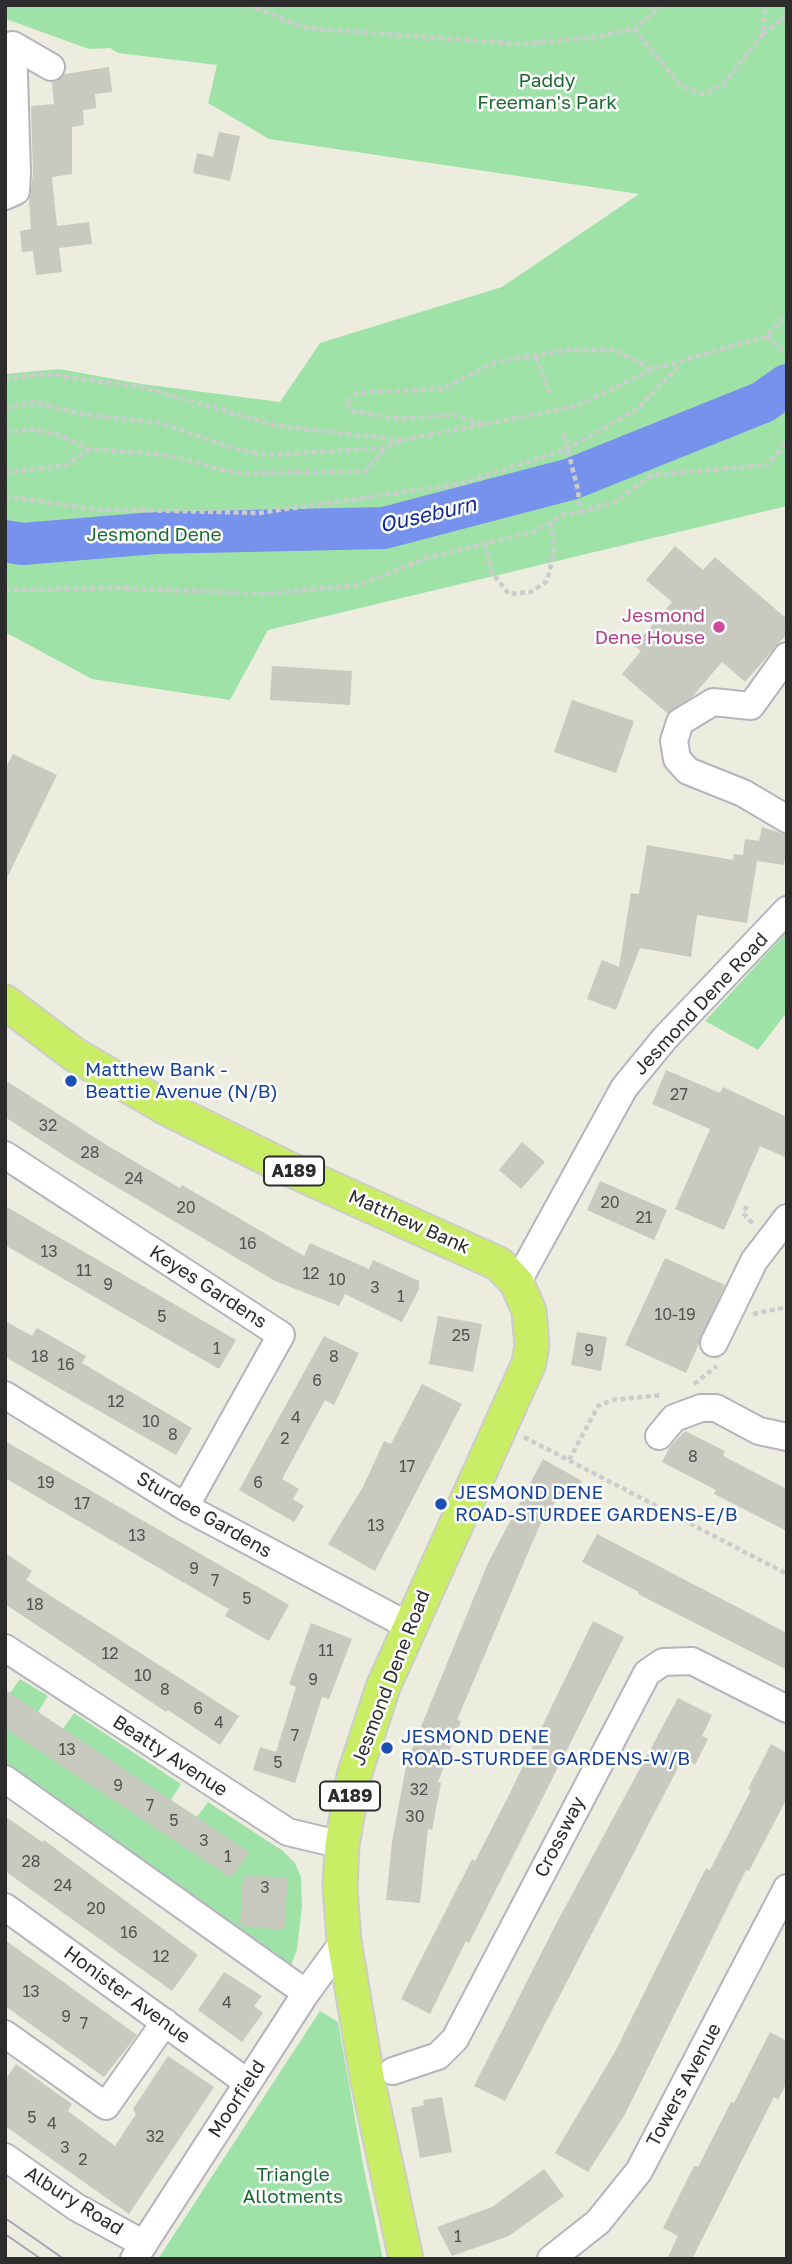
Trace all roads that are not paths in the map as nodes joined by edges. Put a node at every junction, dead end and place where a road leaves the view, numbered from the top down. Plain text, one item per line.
1 (51, 67) dead end
2 (10, 193) edge
3 (787, 656) edge
4 (787, 819) edge
5 (787, 910) edge
6 (5, 1002) edge
7 (5, 1154) edge
8 (787, 1218) edge
9 (517, 1283) junction
10 (718, 1350) road end
11 (529, 1363) joint
12 (5, 1395) edge
13 (659, 1436) dead end
14 (787, 1437) edge
15 (185, 1507) junction
16 (409, 1626) junction
17 (5, 1648) edge
18 (787, 1709) edge
19 (5, 1779) edge
20 (342, 1845) junction
21 (787, 1888) edge
22 (5, 1907) edge
23 (344, 1941) junction
24 (306, 1993) junction
25 (165, 2022) junction
26 (5, 2034) edge
27 (393, 2071) dead end
28 (248, 2082) junction
29 (5, 2157) edge
30 (139, 2251) edge
31 (406, 2259) edge
32 (551, 2259) edge

1 - 2 street
3 - 4 street
5 - 9 street, Jesmond Dene Road
6 - 9 main road, Matthew Bank / A189
7 - 15 street, Keyes Gardens
8 - 10 street
9 - 11 main road, Matthew Bank / A189
11 - 16 main road, Jesmond Dene Road / A189
12 - 15 street, Sturdee Gardens
13 - 14 street
15 - 16 street, Sturdee Gardens
16 - 20 main road, Jesmond Dene Road / A189
17 - 20 street, Beatty Avenue
18 - 27 street, Crossway
19 - 24 street
20 - 23 main road, Jesmond Dene Road / A189
21 - 32 street, Towers Avenue
22 - 25 street, Honister Avenue
23 - 24 street, Moorfield
23 - 31 main road, Jesmond Dene Road / A189
24 - 28 street, Moorfield
25 - 26 street
25 - 28 street, Honister Avenue
28 - 30 street, Moorfield
29 - 30 street, Albury Road

